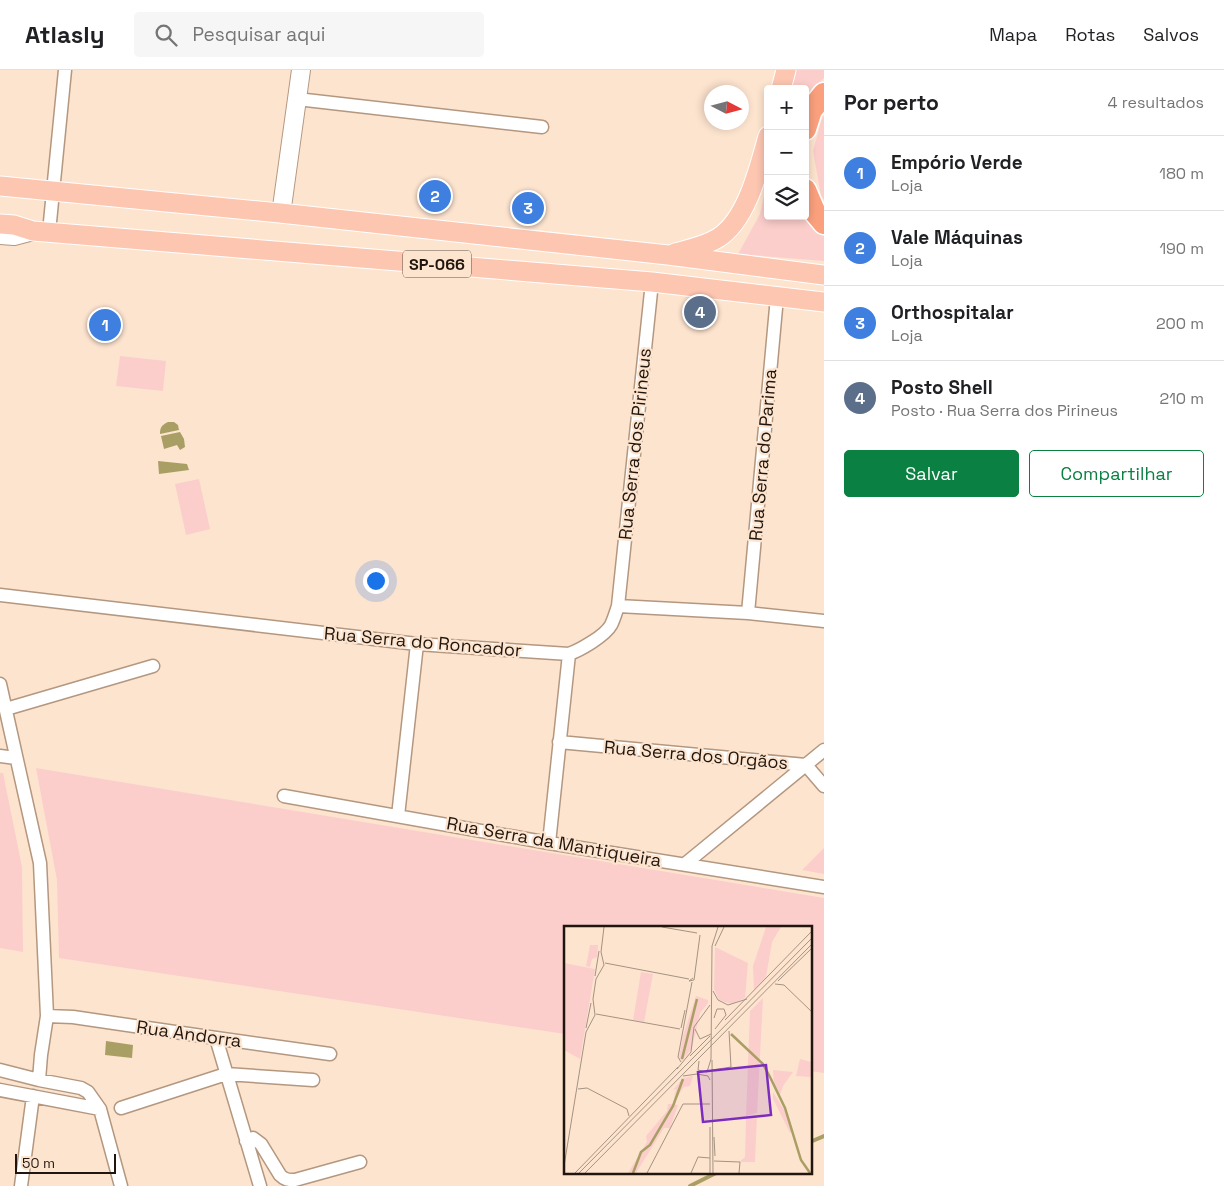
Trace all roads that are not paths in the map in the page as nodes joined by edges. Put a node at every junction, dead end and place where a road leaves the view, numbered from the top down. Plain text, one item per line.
1 (65, 70) edge
2 (301, 70) edge
3 (786, 70) edge
4 (782, 85) edge
5 (824, 94) edge
6 (297, 99) junction
7 (809, 116) edge
8 (542, 127) dead end
9 (764, 149) edge
10 (0, 186) edge
11 (54, 190) junction
12 (809, 199) edge
13 (280, 213) junction
14 (824, 223) edge
15 (0, 224) edge
16 (41, 232) junction
17 (0, 235) edge
18 (668, 255) junction
19 (824, 274) edge
20 (652, 282) junction
21 (777, 296) junction
22 (824, 302) edge
23 (0, 595) edge
24 (618, 606) junction
25 (748, 613) junction
26 (824, 621) edge
27 (417, 644) junction
28 (569, 654) junction
29 (153, 666) dead end
30 (0, 684) edge
31 (6, 709) junction
32 (559, 742) junction
33 (824, 750) edge
34 (0, 756) edge
35 (16, 758) junction
36 (806, 765) junction
37 (824, 786) edge
38 (284, 796) dead end
39 (398, 816) junction
40 (549, 843) junction
41 (685, 864) junction
42 (824, 887) edge
43 (47, 1016) junction
44 (216, 1038) junction
45 (330, 1054) dead end
46 (0, 1070) edge
47 (226, 1074) junction
48 (39, 1080) junction
49 (313, 1080) dead end
50 (0, 1090) edge
51 (33, 1096) junction
52 (121, 1108) dead end
53 (100, 1109) junction
54 (246, 1141) junction
55 (360, 1162) dead end
56 (285, 1182) edge
57 (21, 1186) edge
58 (121, 1186) edge
59 (260, 1186) edge

1 - 11 street
2 - 6 street
3 - 4 main road
5 - 7 highway
6 - 8 street
6 - 13 street
9 - 18 main road
10 - 11 main road, SP-066
11 - 13 main road, SP-066
11 - 16 street
12 - 14 highway
13 - 18 main road, SP-066
15 - 16 main road, SP-066
16 - 17 street
16 - 20 main road, SP-066
18 - 19 main road, SP-066
20 - 21 main road, SP-066
20 - 24 street, Rua Serra dos Pirineus
21 - 22 main road, SP-066
21 - 25 street, Rua Serra do Parima
23 - 27 street, Rua Serra do Roncador
24 - 25 street
24 - 28 street
25 - 26 street
27 - 28 street, Rua Serra do Roncador
27 - 39 street
28 - 32 street
29 - 31 street
30 - 31 street
31 - 35 street
32 - 36 street, Rua Serra dos Orgãos
32 - 40 street
33 - 36 street
34 - 35 street
35 - 43 street
36 - 37 street, Rua Serra dos Orgãos
36 - 41 street
38 - 39 street, Rua Serra da Mantiqueira
39 - 40 street, Rua Serra da Mantiqueira
40 - 41 street, Rua Serra da Mantiqueira
41 - 42 street, Rua Serra da Mantiqueira
43 - 44 street, Rua Andorra
43 - 48 street
44 - 45 street, Rua Andorra
44 - 47 street
46 - 48 street
47 - 49 street
47 - 52 street
47 - 54 street
48 - 53 street
50 - 51 street
51 - 53 street
51 - 57 street
53 - 58 street
54 - 56 street
54 - 59 street
55 - 56 street

